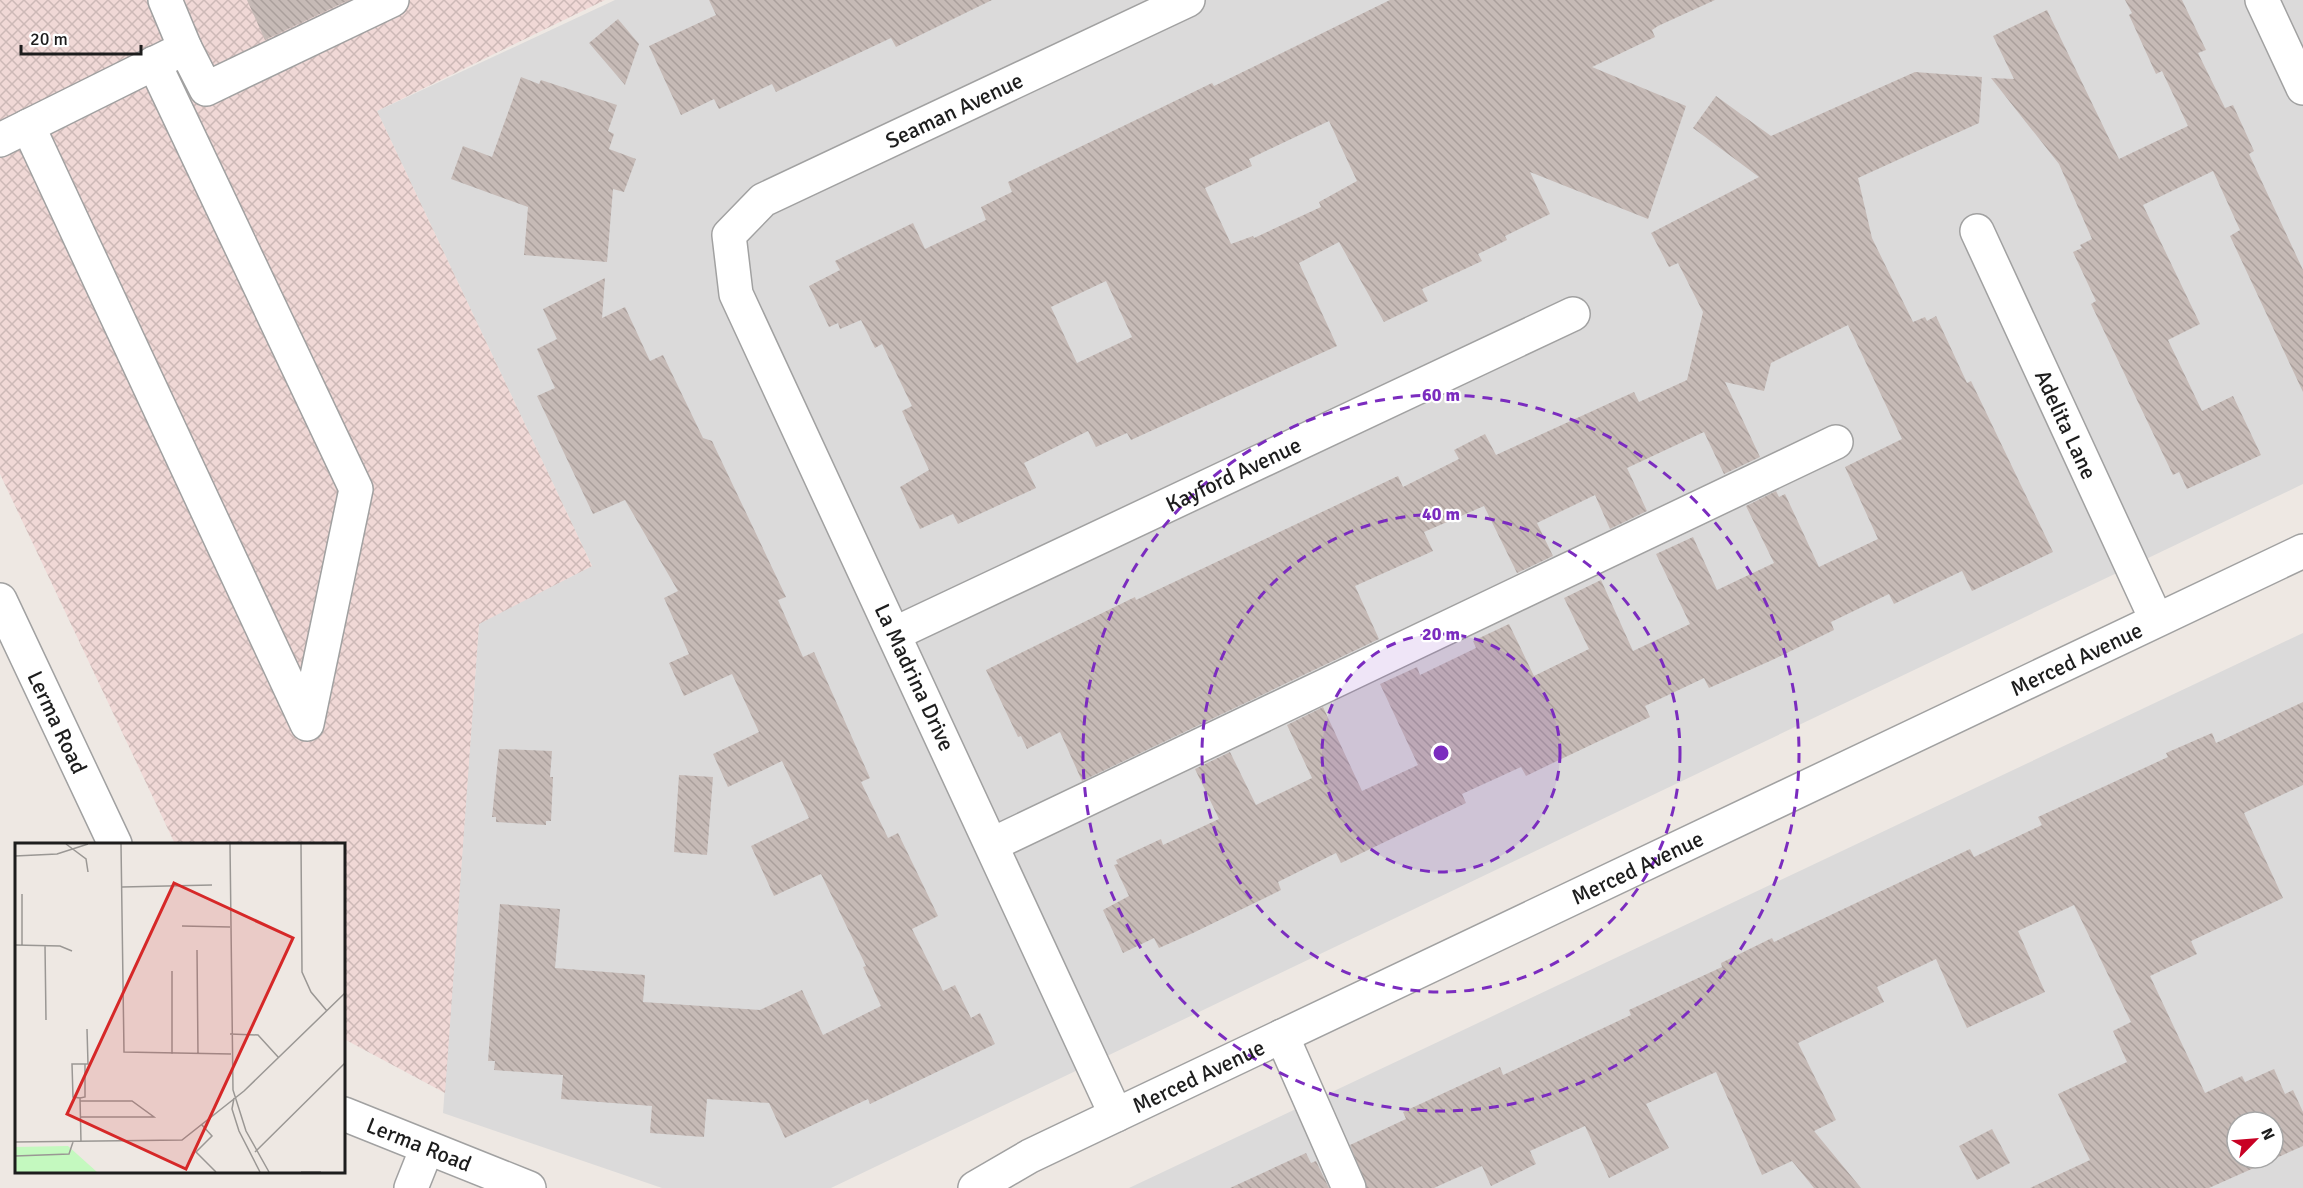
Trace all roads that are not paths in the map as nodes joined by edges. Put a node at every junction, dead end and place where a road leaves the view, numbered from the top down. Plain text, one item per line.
1 (165, 0) edge
2 (392, 0) edge
3 (1188, 0) edge
4 (2262, 0) edge
5 (185, 48) junction
6 (154, 63) junction
7 (2303, 88) edge
8 (14, 133) edge
9 (1977, 231) dead end
10 (729, 235) joint
11 (1573, 314) dead end
12 (1836, 442) dead end
13 (2303, 551) edge
14 (0, 600) edge
15 (2156, 619) junction
16 (894, 634) junction
17 (115, 843) edge
18 (993, 844) junction
19 (1282, 1036) junction
20 (345, 1114) edge
21 (1116, 1115) junction
22 (427, 1148) junction
23 (411, 1188) edge
24 (529, 1188) edge
25 (975, 1188) edge
26 (1349, 1188) edge

1 - 5 street
2 - 5 street
3 - 10 street, Seaman Avenue
4 - 7 street
5 - 6 street
6 - 8 street
6 - 8 street
9 - 15 street, Adelita Lane
10 - 16 street, La Madrina Drive
11 - 16 street, Kayford Avenue
12 - 18 street
13 - 15 street, Merced Avenue
14 - 17 street, Lerma Road
15 - 19 street, Merced Avenue
16 - 18 street, La Madrina Drive
18 - 21 street, La Madrina Drive
19 - 21 street, Merced Avenue
19 - 26 street
20 - 22 street, Lerma Road
21 - 25 street, Merced Avenue
22 - 23 street
22 - 24 street, Lerma Road

